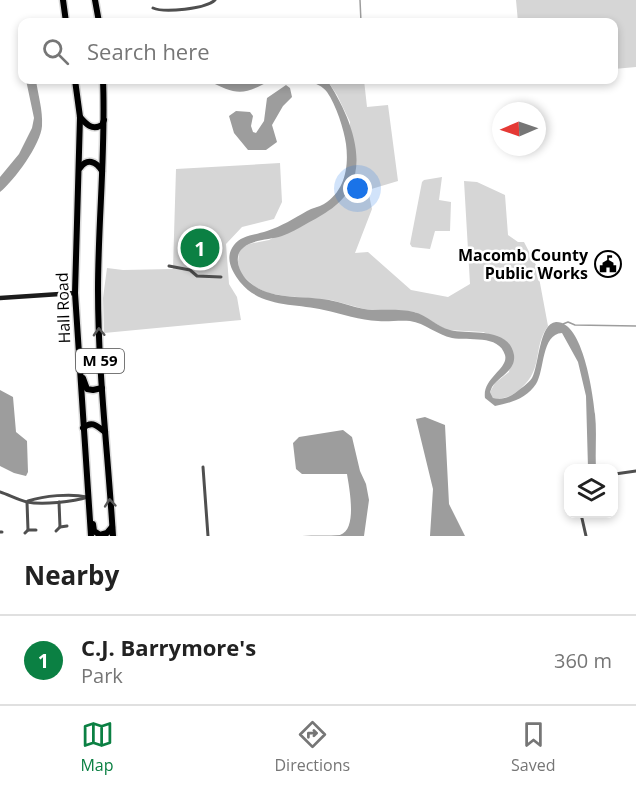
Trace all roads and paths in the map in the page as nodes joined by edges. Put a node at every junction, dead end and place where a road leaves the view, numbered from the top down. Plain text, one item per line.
1 (63, 0) edge
2 (95, 0) edge
3 (214, 0) edge
4 (153, 8) dead end
5 (66, 18) edge
6 (98, 18) edge
7 (76, 84) edge
8 (104, 84) edge
9 (80, 117) junction
10 (105, 119) junction
11 (79, 169) junction
12 (103, 171) junction
13 (169, 266) dead end
14 (221, 277) dead end
15 (75, 293) junction
16 (0, 298) edge
17 (77, 342) junction
18 (102, 388) junction
19 (83, 428) junction
20 (105, 432) junction
21 (203, 467) dead end
22 (636, 471) edge
23 (618, 474) edge
24 (0, 492) edge
25 (88, 497) junction
26 (58, 499) junction
27 (27, 502) junction
28 (582, 518) edge
29 (67, 526) dead end
30 (60, 527) junction
31 (112, 527) junction
32 (36, 530) dead end
33 (56, 531) dead end
34 (91, 536) edge
35 (112, 536) edge
36 (208, 536) edge
37 (586, 536) edge

1 - 5 highway
2 - 6 highway
3 - 4 street
7 - 9 highway, Hall Road / M 59
8 - 10 highway, M 59
9 - 10 highway
9 - 11 highway, Hall Road / M 59
10 - 12 highway, M 59
11 - 12 highway
11 - 15 highway, Hall Road / M 59
18 -> 12 highway, M 59
13 - 14 street
15 - 16 street
15 - 17 highway, Hall Road / M 59
17 - 18 highway
17 - 19 highway, Hall Road / M 59
18 - 20 highway, M 59
19 - 20 highway
19 - 25 highway, Hall Road / M 59
31 -> 20 highway, M 59
21 - 36 street
22 - 23 street
24 - 27 street
25 - 26 street
25 - 31 highway
25 - 34 highway, Hall Road / M 59
26 - 27 street
26 - 30 street
27 - 32 street
28 - 37 street
29 - 30 street
30 - 33 street
31 - 35 highway, M 59

